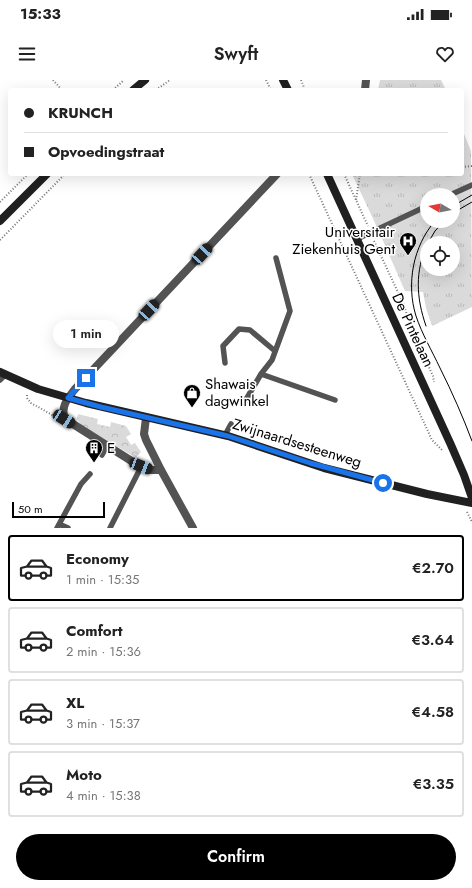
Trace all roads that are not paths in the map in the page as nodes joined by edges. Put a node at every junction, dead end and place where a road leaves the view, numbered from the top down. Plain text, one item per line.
1 (145, 80) edge
2 (135, 88) edge
3 (45, 176) edge
4 (275, 176) edge
5 (328, 176) edge
6 (472, 185) edge
7 (460, 190) edge
8 (420, 209) edge
9 (0, 221) edge
10 (357, 239) junction
11 (276, 258) dead end
12 (275, 351) junction
13 (224, 363) dead end
14 (261, 374) junction
15 (1, 375) edge
16 (68, 398) junction
17 (335, 400) dead end
18 (244, 402) dead end
19 (146, 418) junction
20 (231, 424) dead end
21 (225, 436) junction
22 (107, 446) junction
23 (102, 455) dead end
24 (141, 466) junction
25 (161, 470) junction
26 (90, 474) dead end
27 (472, 498) edge
28 (472, 503) edge
29 (58, 526) edge
30 (68, 528) edge
31 (110, 528) edge
32 (193, 528) edge

1 - 2 street
3 - 9 street
4 - 16 street
5 - 10 street, De Pintelaan
6 - 7 lane
8 - 10 lane
10 - 27 street, De Pintelaan
11 - 12 lane
12 - 13 lane
12 - 14 lane
14 - 17 lane
14 - 18 lane
15 - 16 street, Zwijnaardsesteenweg
16 - 19 street, Zwijnaardsesteenweg
16 - 22 street
19 - 21 street, Zwijnaardsesteenweg
19 - 25 street
20 - 21 lane
21 - 28 street, Zwijnaardsesteenweg
22 - 23 lane
22 - 24 street
24 - 25 street
24 - 31 lane
25 - 32 street
26 - 29 lane
29 - 30 lane

